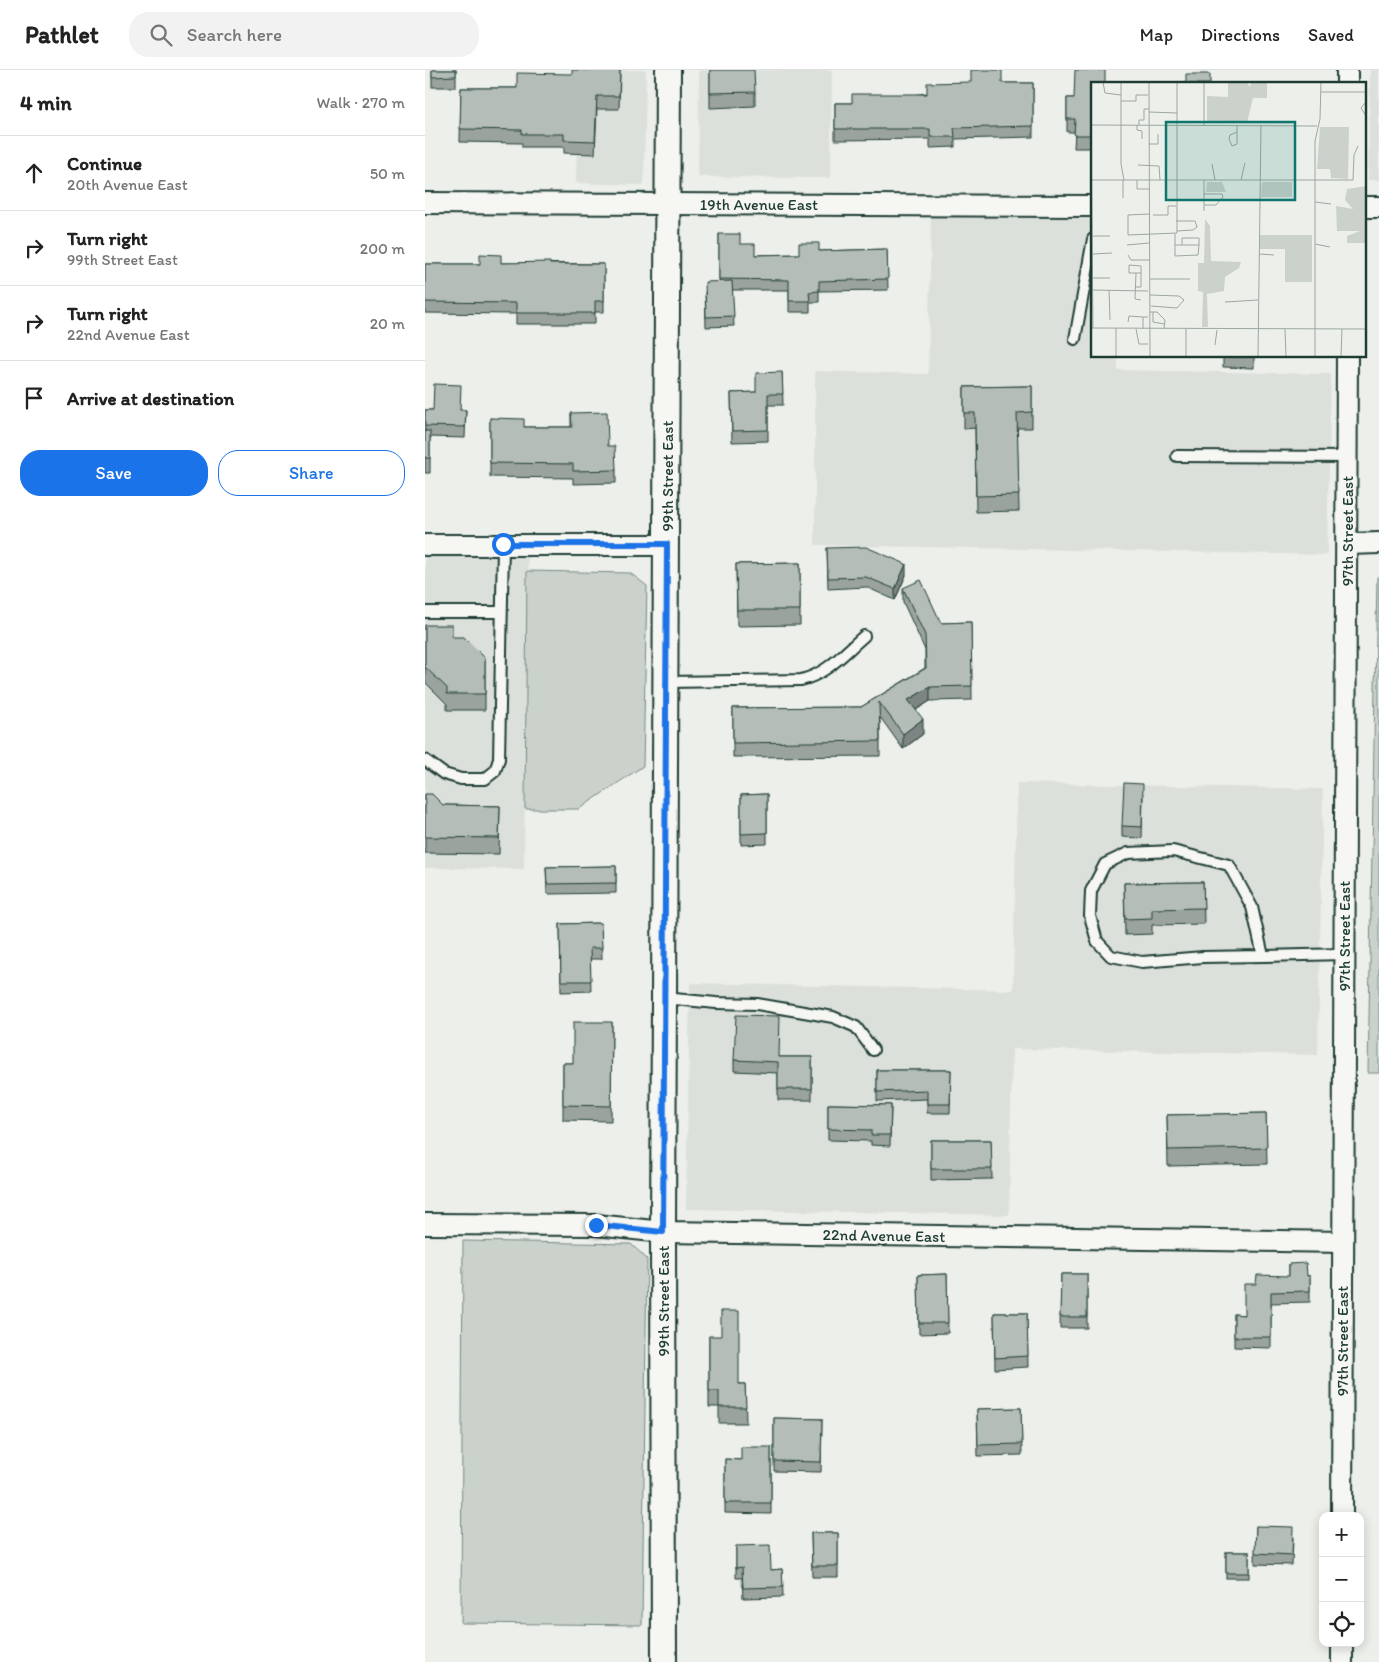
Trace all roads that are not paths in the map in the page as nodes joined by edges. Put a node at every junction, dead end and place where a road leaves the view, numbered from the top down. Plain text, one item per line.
1 (668, 70) edge
2 (425, 203) edge
3 (668, 204) junction
4 (1091, 206) edge
5 (1091, 250) edge
6 (1075, 339) dead end
7 (1347, 358) edge
8 (1177, 456) dead end
9 (1347, 457) junction
10 (1379, 543) edge
11 (425, 544) edge
12 (503, 544) junction
13 (667, 544) junction
14 (1347, 544) junction
15 (425, 612) edge
16 (501, 612) junction
17 (864, 636) dead end
18 (666, 682) junction
19 (425, 760) edge
20 (1344, 954) junction
21 (1263, 956) junction
22 (664, 998) junction
23 (873, 1050) dead end
24 (425, 1224) edge
25 (663, 1232) junction
26 (1343, 1242) junction
27 (1342, 1512) edge
28 (1342, 1647) edge
29 (664, 1662) edge
30 (1342, 1662) edge

1 - 3 street, 99th Street East
2 - 3 street, 19th Avenue East
3 - 4 street, 19th Avenue East
3 - 13 street, 99th Street East
5 - 6 lane
7 - 9 street, 97th Street East
8 - 9 lane
9 - 14 street, 97th Street East
10 - 14 street
11 - 12 street
12 - 13 street
12 - 16 lane
13 - 18 street, 99th Street East
14 - 20 street, 97th Street East
15 - 16 lane
16 - 19 lane
17 - 18 lane
18 - 22 street, 99th Street East
20 - 21 lane
20 - 26 street, 97th Street East
21 - 21 lane
22 - 23 lane
22 - 25 street, 99th Street East
24 - 25 street, 22nd Avenue East
25 - 26 street, 22nd Avenue East
25 - 29 street, 99th Street East
26 - 27 street, 97th Street East
28 - 30 street

